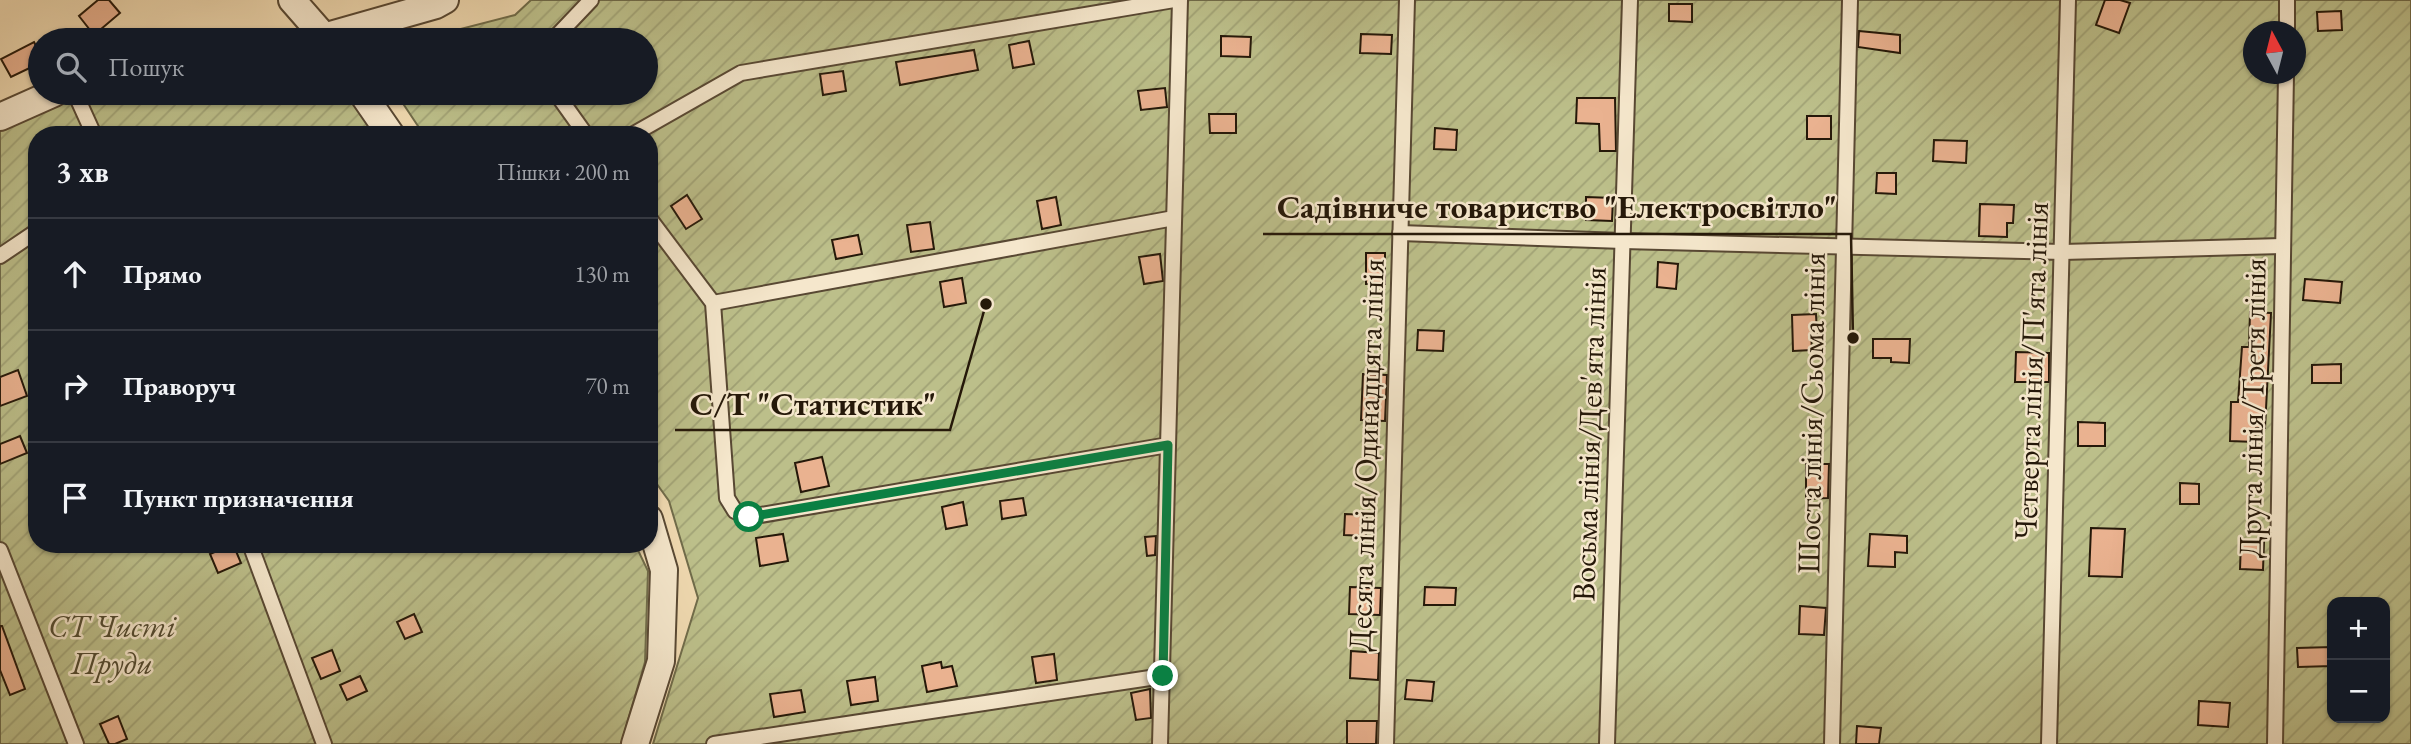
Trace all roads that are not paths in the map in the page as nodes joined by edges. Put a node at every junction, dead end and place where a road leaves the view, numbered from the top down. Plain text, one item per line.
1 (292, 0) edge
2 (446, 0) edge
3 (591, 0) edge
4 (1174, 0) edge
5 (1180, 0) edge
6 (1407, 0) edge
7 (1630, 0) edge
8 (1850, 0) edge
9 (2068, 0) edge
10 (2287, 0) edge
11 (2287, 21) edge
12 (313, 28) edge
13 (358, 28) edge
14 (564, 28) edge
15 (2286, 84) edge
16 (28, 105) edge
17 (80, 105) edge
18 (370, 105) edge
19 (565, 105) edge
20 (0, 117) edge
21 (90, 126) edge
22 (385, 126) edge
23 (580, 126) edge
24 (648, 126) edge
25 (1174, 218) junction
26 (658, 230) edge
27 (1400, 233) junction
28 (28, 237) edge
29 (1623, 241) junction
30 (2282, 246) junction
31 (1842, 247) junction
32 (2063, 251) junction
33 (0, 256) edge
34 (713, 303) junction
35 (1168, 445) junction
36 (0, 550) edge
37 (658, 550) edge
38 (253, 553) edge
39 (1163, 676) junction
40 (76, 744) edge
41 (324, 744) edge
42 (635, 744) edge
43 (714, 744) edge
44 (1160, 744) edge
45 (1386, 744) edge
46 (1607, 744) edge
47 (1832, 744) edge
48 (2049, 744) edge
49 (2275, 744) edge

1 - 12 street
2 - 13 street
3 - 14 lane
4 - 24 lane
5 - 25 lane
6 - 27 lane, Десята лінія/Одинадцята лінія
7 - 29 lane, Восьма лінія/Дев'ята лінія
8 - 31 lane, Шоста лінія/Сьома лінія
9 - 32 lane, Четверта лінія/П'ята лінія
10 - 11 lane
15 - 30 lane, Друга лінія/Третя лінія
16 - 20 street
17 - 21 lane
18 - 22 street
19 - 23 lane
25 - 34 lane
25 - 35 lane
26 - 34 lane
27 - 29 lane
27 - 45 lane, Десята лінія/Одинадцята лінія
28 - 33 lane
29 - 31 lane
29 - 46 lane, Восьма лінія/Дев'ята лінія
30 - 32 lane
30 - 49 lane, Друга лінія/Третя лінія
31 - 32 lane
31 - 47 lane, Шоста лінія/Сьома лінія
32 - 48 lane, Четверта лінія/П'ята лінія
34 - 35 lane
35 - 39 lane
36 - 40 lane
37 - 42 street
38 - 41 lane
39 - 43 lane
39 - 44 lane

